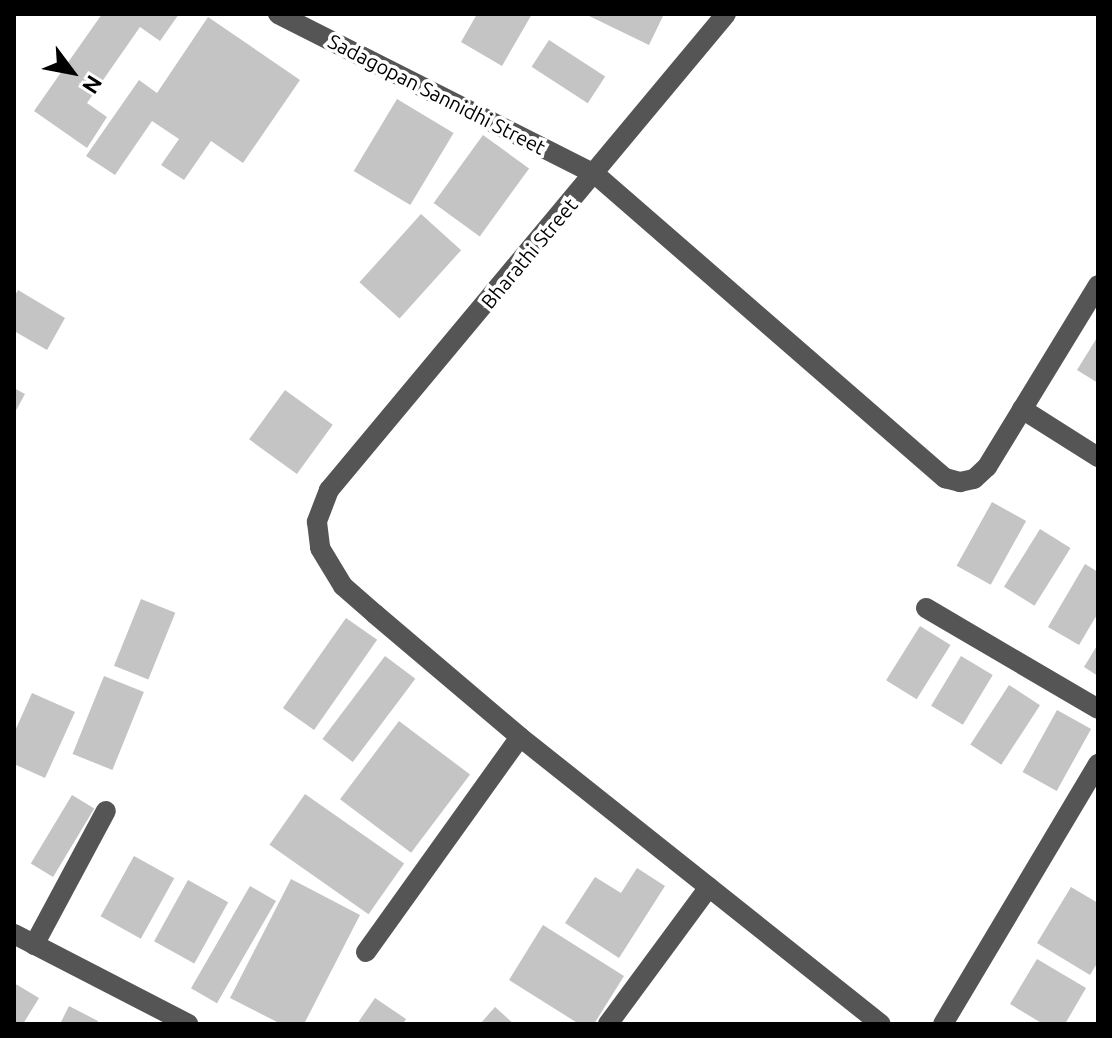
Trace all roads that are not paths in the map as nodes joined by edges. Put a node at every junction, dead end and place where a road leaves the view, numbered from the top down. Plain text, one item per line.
1 (278, 14) edge
2 (726, 14) edge
3 (595, 174) junction
4 (1098, 285) edge
5 (1022, 409) junction
6 (1098, 457) edge
7 (926, 608) dead end
8 (1098, 709) edge
9 (520, 737) junction
10 (1098, 764) edge
11 (106, 811) dead end
12 (709, 887) junction
13 (14, 934) edge
14 (34, 945) junction
15 (366, 952) dead end
16 (188, 1024) edge
17 (608, 1024) edge
18 (881, 1024) edge
19 (943, 1024) edge

1 - 3 street, Sadagopan Sannidhi Street
2 - 3 street, Bharathi Street
3 - 5 street, Sadagopan Sannidhi Street
3 - 9 street, Bharathi Street
4 - 5 street
5 - 6 street
7 - 8 street
9 - 12 street
9 - 15 street
10 - 19 street
11 - 14 street
12 - 17 street
12 - 18 street
13 - 14 street
14 - 16 street

